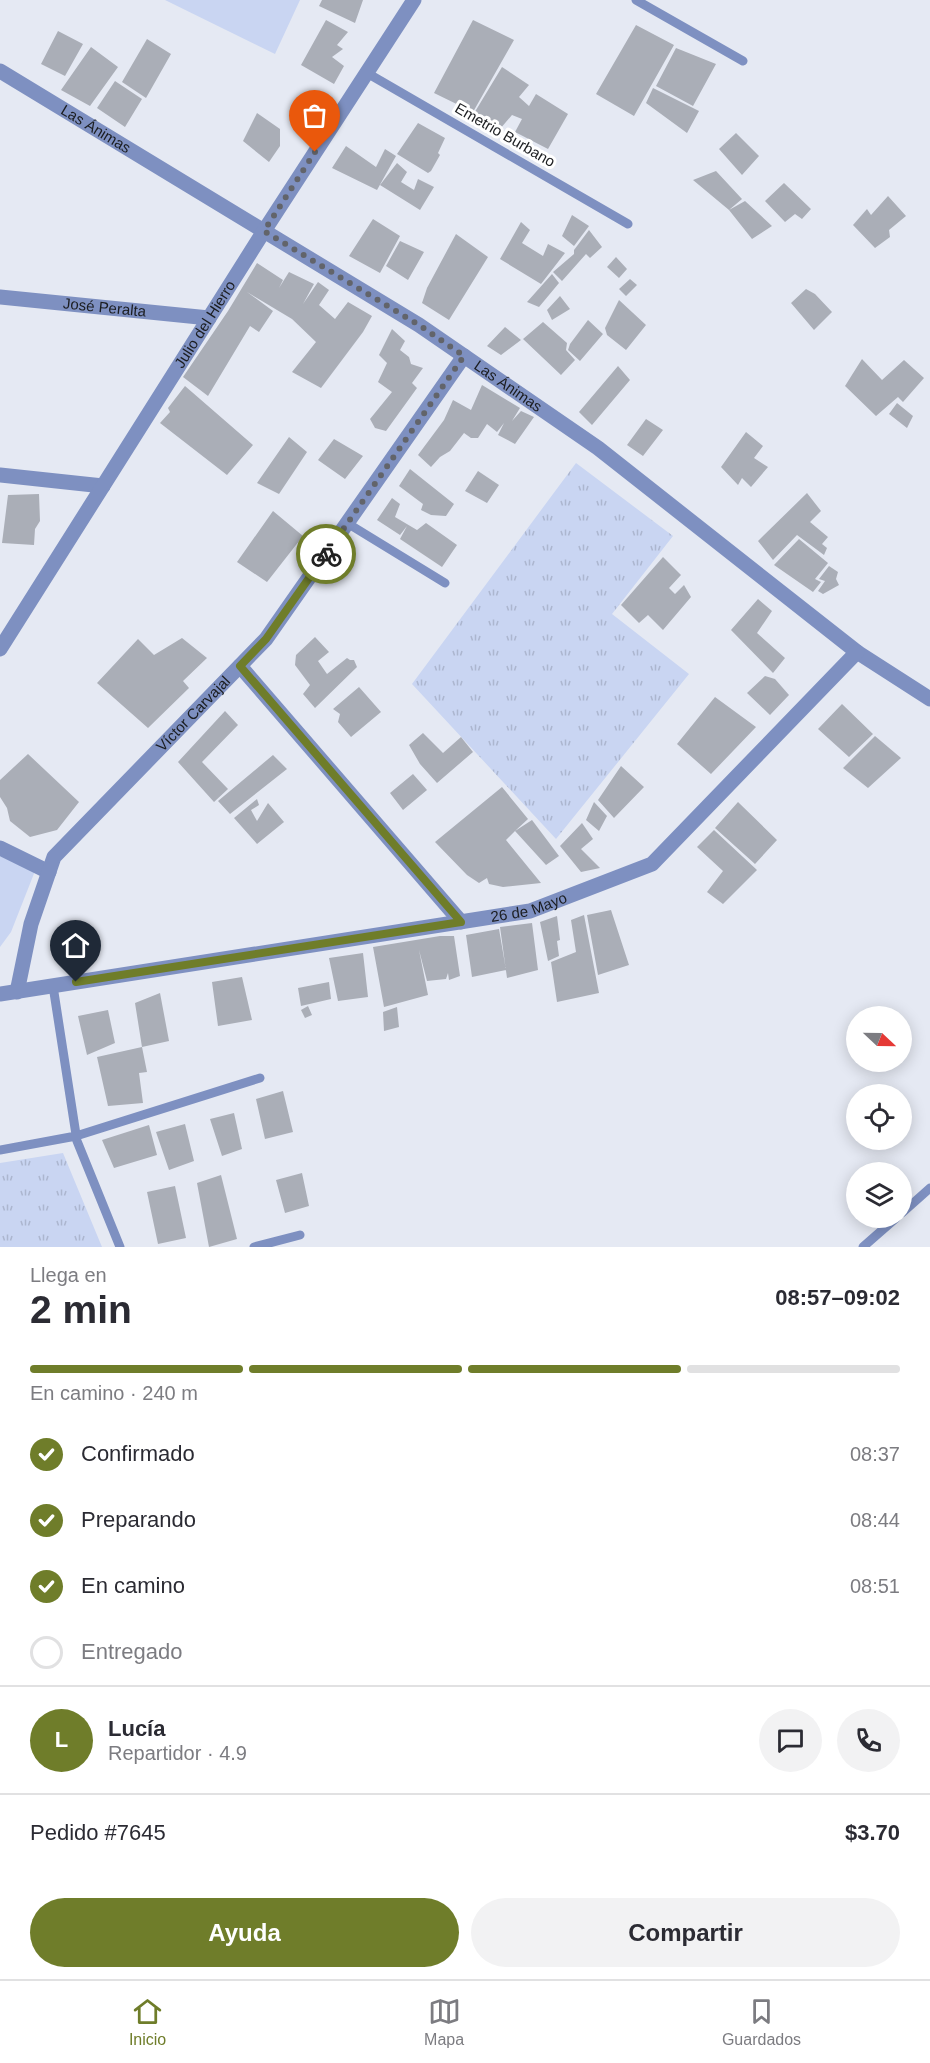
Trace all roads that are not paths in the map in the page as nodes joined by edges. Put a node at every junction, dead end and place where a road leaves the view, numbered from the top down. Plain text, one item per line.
1 (414, 0) edge
2 (636, 0) edge
3 (743, 61) dead end
4 (0, 71) edge
5 (367, 73) junction
6 (628, 224) dead end
7 (264, 231) junction
8 (0, 297) edge
9 (209, 318) junction
10 (464, 356) junction
11 (0, 475) edge
12 (103, 486) junction
13 (347, 523) junction
14 (445, 583) dead end
15 (0, 650) edge
16 (857, 652) junction
17 (240, 666) junction
18 (930, 699) edge
19 (0, 848) edge
20 (49, 872) junction
21 (461, 922) junction
22 (53, 986) junction
23 (17, 992) junction
24 (0, 994) edge
25 (260, 1078) dead end
26 (76, 1136) junction
27 (0, 1150) edge
28 (930, 1188) edge
29 (912, 1205) edge
30 (885, 1228) edge
31 (300, 1235) dead end
32 (120, 1247) edge
33 (254, 1247) edge
34 (863, 1247) edge

1 - 5 street, Julio del Hierro
2 - 3 lane
4 - 7 street, Las Ánimas
5 - 6 lane, Emetrio Burbano
5 - 7 street, Julio del Hierro
7 - 9 street, Julio del Hierro
7 - 10 street, Las Ánimas
8 - 9 street, José Peralta
9 - 12 street, Julio del Hierro
10 - 13 street, Víctor Carvajal
10 - 16 street, Las Ánimas
11 - 12 street
12 - 15 street, Julio del Hierro
13 - 14 lane
13 - 17 street, Víctor Carvajal
16 - 18 street, Las Ánimas
16 - 21 street, 26 de Mayo
17 - 20 street, Víctor Carvajal
17 - 21 street
19 - 20 street
20 - 23 street, Víctor Carvajal
21 - 22 street, 26 de Mayo
22 - 23 street, 26 de Mayo
22 - 26 lane
23 - 24 street, 26 de Mayo
25 - 26 lane
26 - 27 lane
26 - 32 lane
28 - 29 lane
30 - 34 lane
31 - 33 lane

